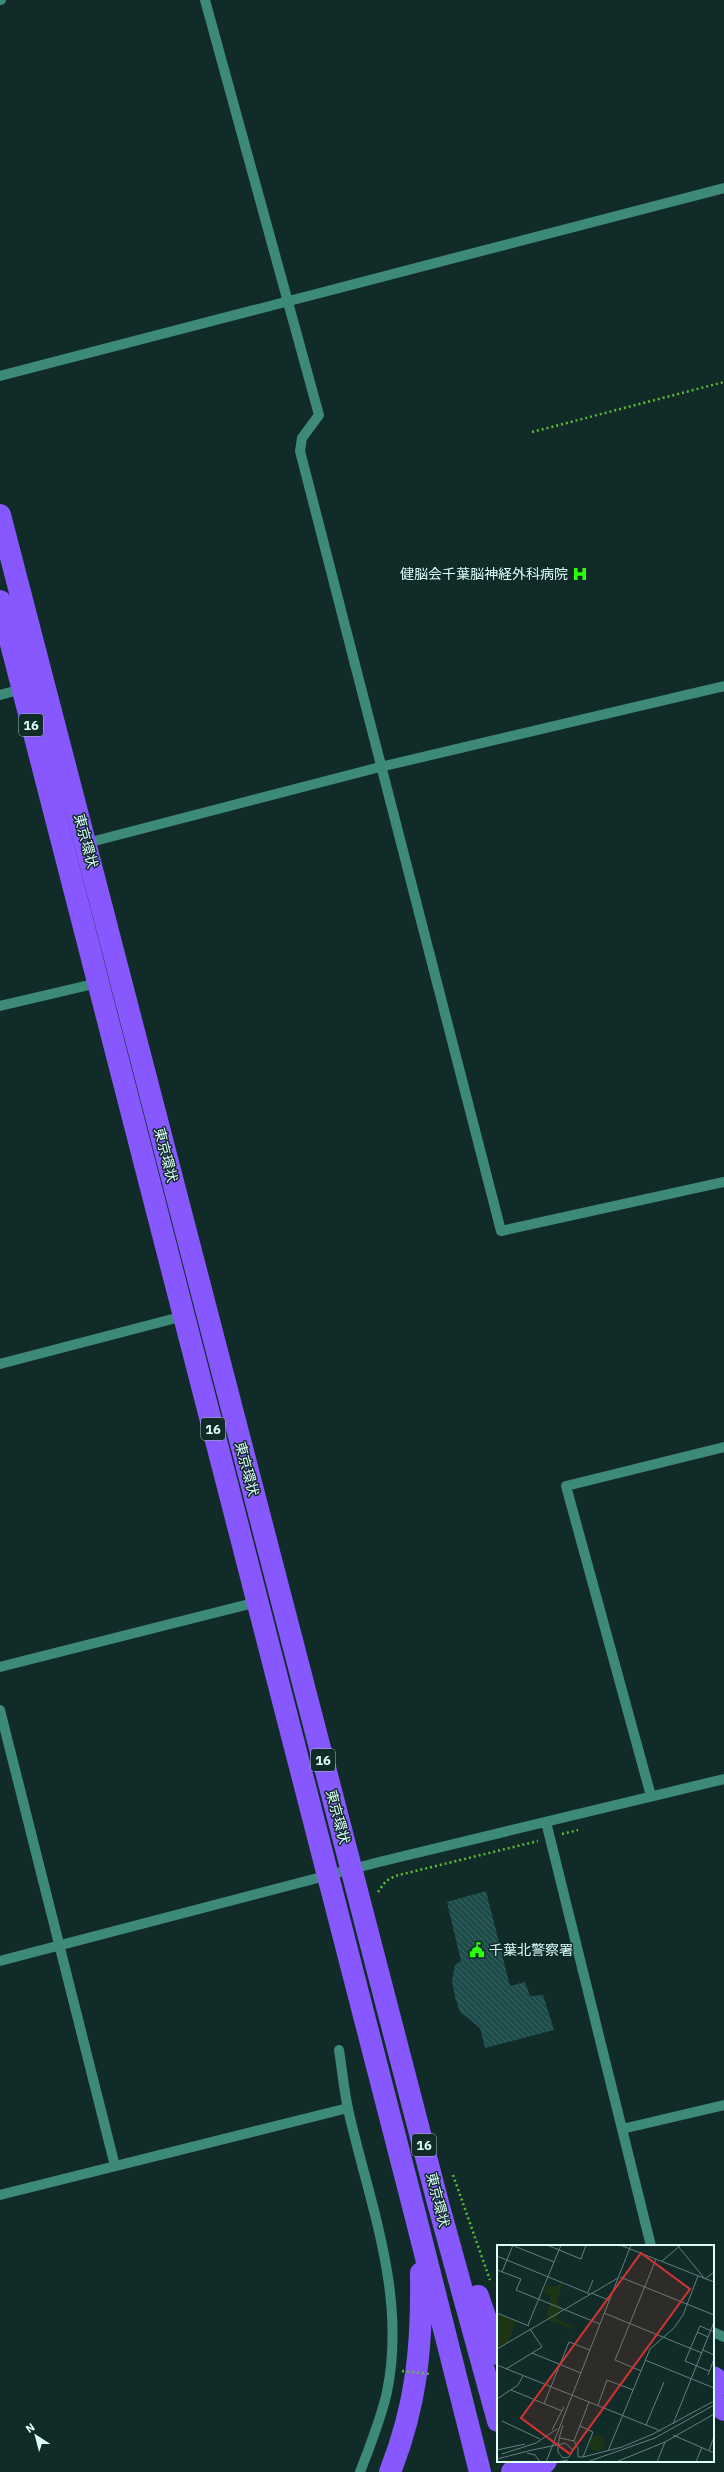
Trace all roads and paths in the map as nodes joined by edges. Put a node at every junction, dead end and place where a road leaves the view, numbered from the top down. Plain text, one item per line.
1 (205, 0) edge
2 (724, 188) edge
3 (288, 299) junction
4 (0, 376) edge
5 (724, 382) edge
6 (532, 432) dead end
7 (0, 515) edge
8 (0, 601) edge
9 (724, 686) edge
10 (22, 689) junction
11 (0, 695) edge
12 (380, 767) junction
13 (86, 843) junction
14 (64, 848) junction
15 (98, 983) junction
16 (0, 1006) edge
17 (724, 1182) edge
18 (184, 1316) junction
19 (0, 1364) edge
20 (724, 1447) edge
21 (257, 1602) junction
22 (0, 1667) edge
23 (0, 1710) edge
24 (724, 1779) edge
25 (651, 1796) junction
26 (546, 1822) junction
27 (580, 1830) dead end
28 (550, 1837) junction
29 (352, 1869) junction
30 (327, 1876) junction
31 (377, 1897) dead end
32 (59, 1944) junction
33 (0, 1961) edge
34 (339, 2050) dead end
35 (724, 2105) edge
36 (348, 2108) junction
37 (622, 2129) junction
38 (115, 2166) junction
39 (450, 2167) dead end
40 (0, 2195) edge
41 (438, 2203) junction
42 (415, 2214) junction
43 (651, 2245) edge
44 (491, 2283) dead end
45 (714, 2332) edge
46 (724, 2337) edge
47 (497, 2351) edge
48 (402, 2371) dead end
49 (430, 2374) dead end
50 (714, 2378) edge
51 (724, 2384) edge
52 (714, 2402) edge
53 (724, 2410) edge
54 (497, 2417) edge
55 (508, 2462) edge
56 (521, 2462) edge
57 (546, 2462) edge
58 (548, 2462) edge
59 (360, 2472) edge
60 (390, 2472) edge
61 (480, 2472) edge
62 (512, 2472) edge
63 (536, 2472) edge
64 (553, 2472) edge

1 - 3 street
2 - 3 street
3 - 4 street
3 - 12 street
5 - 6 path
7 - 13 highway, 東京環状 / 16
8 - 10 highway, 東京環状 / 16
9 - 12 street
10 - 11 street
10 - 14 highway, 東京環状 / 16
12 - 13 street
12 - 17 street
13 - 14 street
13 - 29 highway, 東京環状 / 16
14 - 15 highway, 東京環状 / 16
15 - 16 street
15 - 18 highway, 東京環状 / 16
18 - 19 street
18 - 21 highway, 東京環状 / 16
20 - 25 street
21 - 22 street
21 - 30 highway, 東京環状 / 16
23 - 32 street
24 - 25 street
25 - 26 street
26 - 28 street
26 - 29 street
27 - 28 path
28 - 31 path
28 - 37 street
29 - 30 street
29 - 41 highway, 東京環状 / 16
30 - 32 street
30 - 42 highway, 東京環状 / 16
32 - 33 street
32 - 38 street
34 - 36 street
35 - 37 street
36 - 38 street
36 - 59 street
37 - 43 street
38 - 40 street
39 - 44 path
41 - 47 highway
41 - 54 highway, 東京環状 / 16
42 - 60 highway
42 - 61 highway, 東京環状 / 16
45 - 46 street
48 - 49 path, bridge
50 - 51 highway
52 - 53 highway
55 - 62 highway
56 - 62 highway
57 - 63 highway
58 - 64 highway

